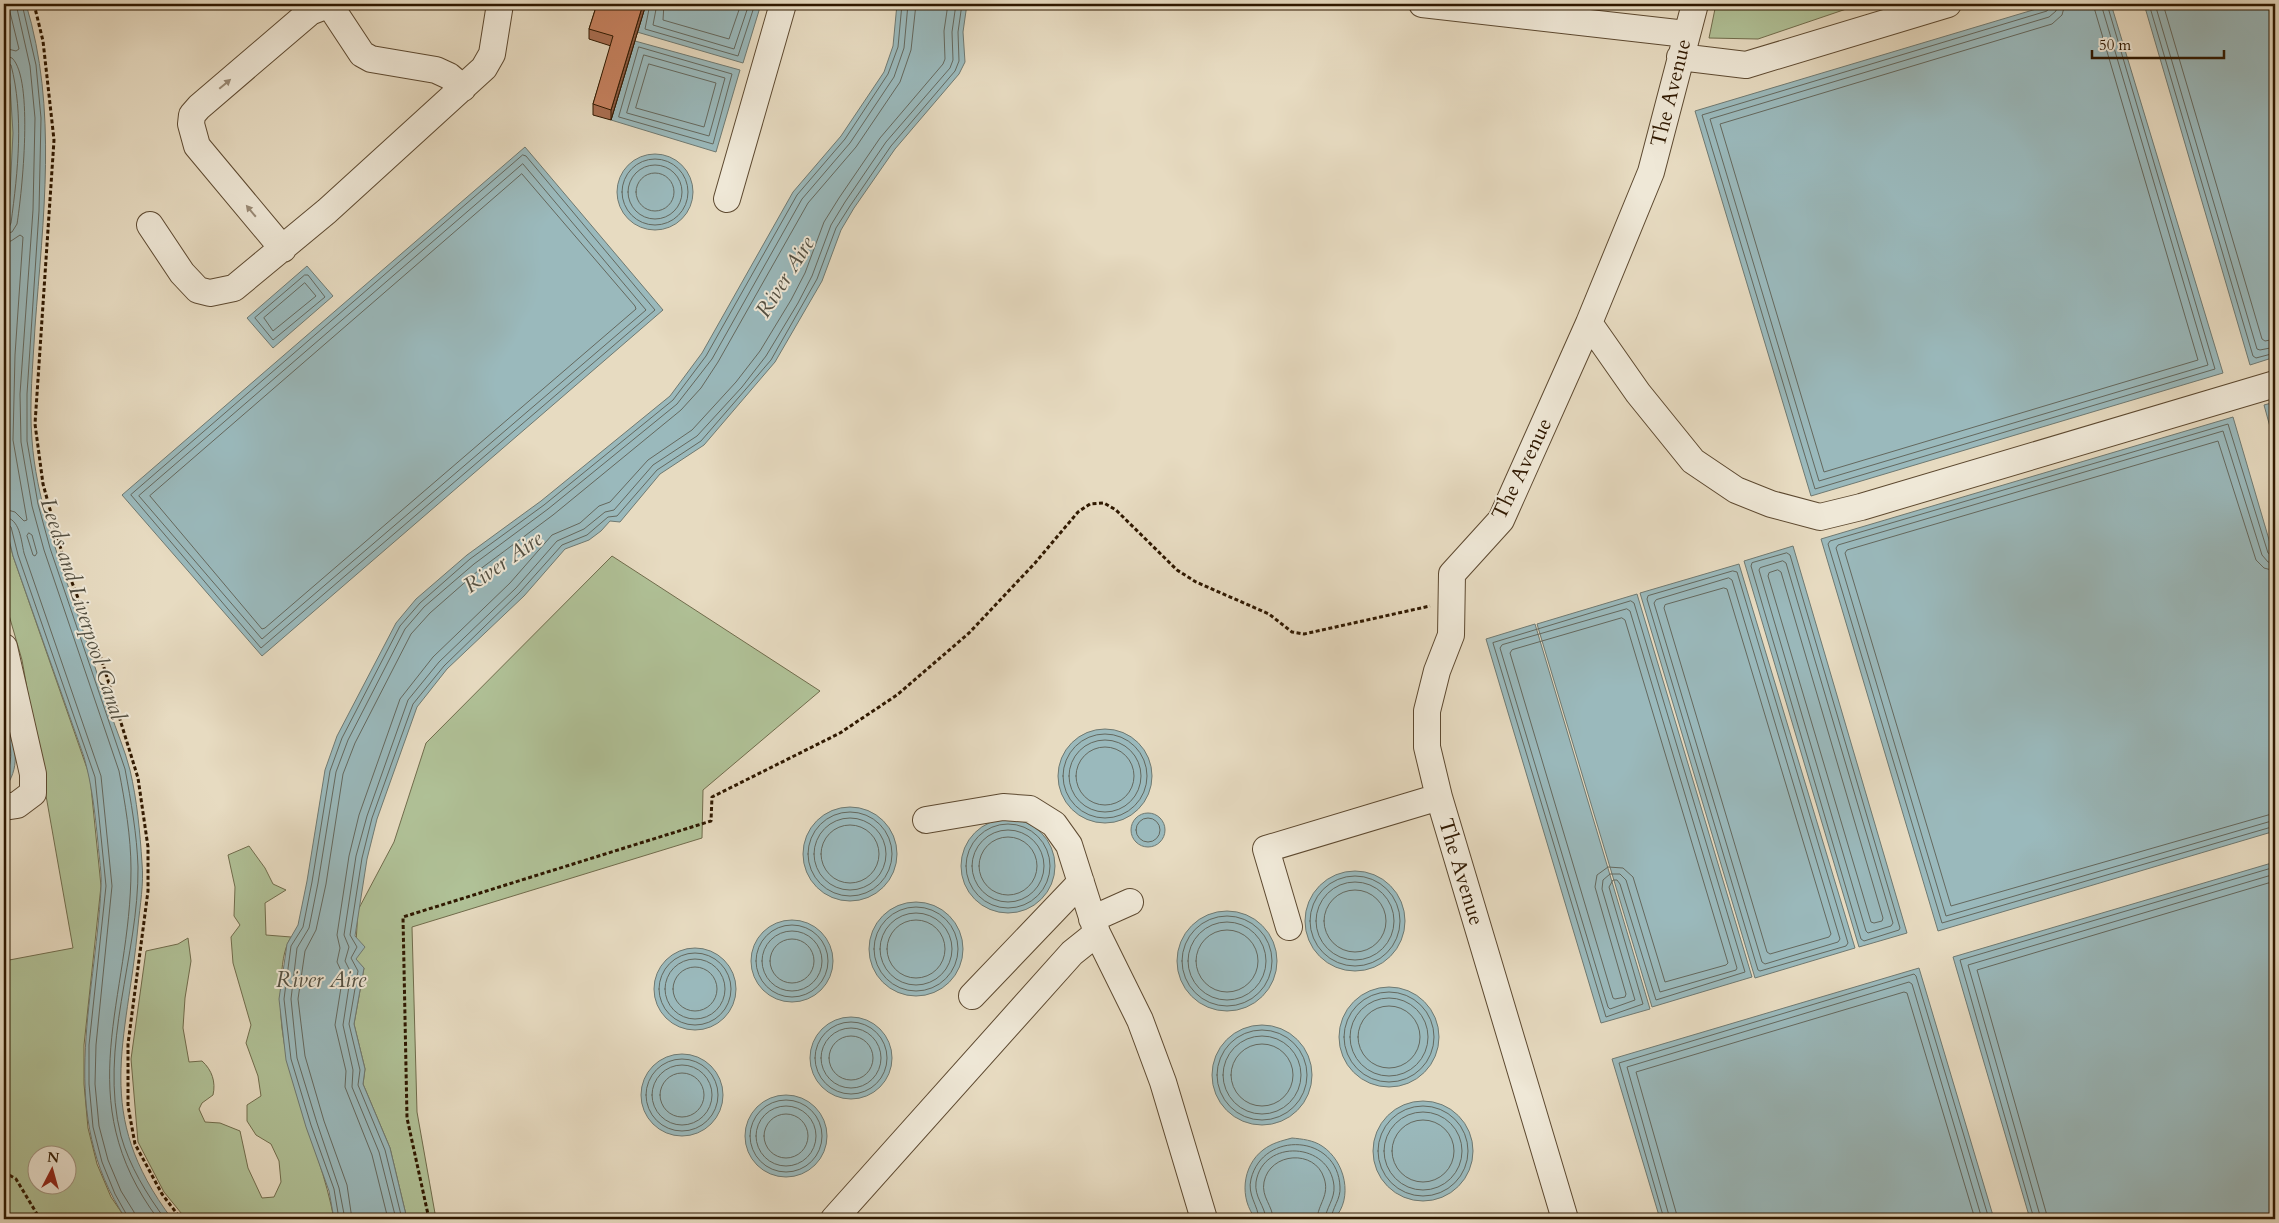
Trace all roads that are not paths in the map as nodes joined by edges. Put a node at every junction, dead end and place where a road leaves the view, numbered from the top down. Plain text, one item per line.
1 (328, 4) edge
2 (500, 4) edge
3 (783, 4) edge
4 (1422, 4) edge
5 (1695, 4) edge
6 (1948, 4) edge
7 (1683, 46) junction
8 (463, 88) junction
9 (727, 199) dead end
10 (150, 225) dead end
11 (282, 249) junction
12 (1589, 323) junction
13 (2275, 384) edge
14 (4, 647) edge
15 (1439, 797) junction
16 (4, 807) edge
17 (926, 820) dead end
18 (1081, 882) junction
19 (1130, 902) dead end
20 (1094, 926) junction
21 (1289, 927) dead end
22 (972, 996) dead end
23 (834, 1219) edge
24 (1204, 1219) edge
25 (1566, 1219) edge

1 - 8 street
11 -> 1 street
2 - 8 street
3 - 9 street
4 - 7 street
5 - 7 street, The Avenue
6 - 7 street
7 - 12 street, The Avenue
8 - 11 street
10 - 11 street
12 - 13 street
12 - 15 street, The Avenue
14 - 16 street
15 - 21 street
15 - 25 street, The Avenue
17 - 18 street
18 - 20 street
18 - 22 street
19 - 20 street
20 - 23 street
20 - 24 street

